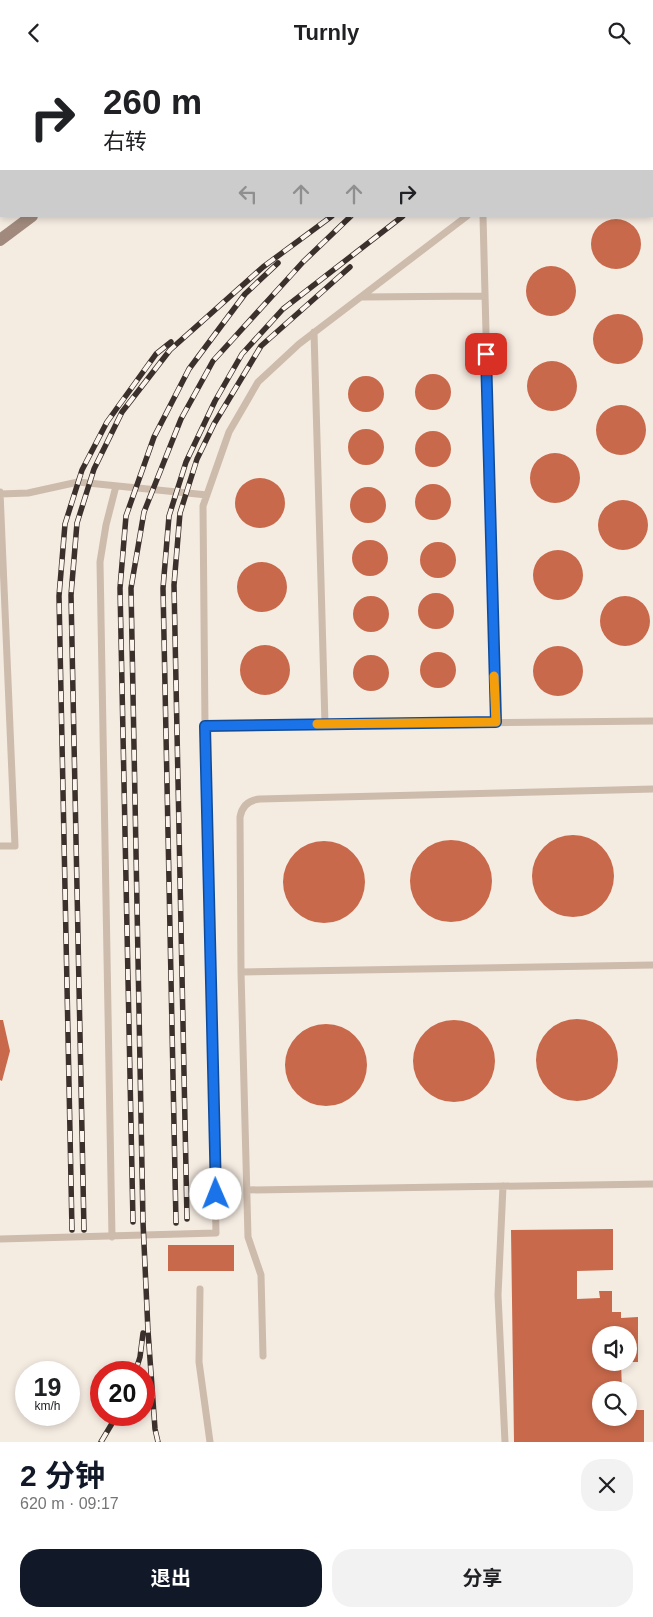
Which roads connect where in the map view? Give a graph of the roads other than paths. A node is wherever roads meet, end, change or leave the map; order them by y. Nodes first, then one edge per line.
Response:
1 (31, 217) edge
2 (466, 217) edge
3 (482, 217) edge
4 (0, 240) edge
5 (485, 296) junction
6 (361, 297) junction
7 (314, 332) junction
8 (116, 486) junction
9 (0, 493) edge
10 (207, 495) junction
11 (2, 625) edge
12 (653, 721) edge
13 (496, 722) junction
14 (325, 724) junction
15 (205, 726) junction
16 (653, 789) edge
17 (0, 846) edge
18 (653, 965) edge
19 (241, 972) junction
20 (653, 1184) edge
21 (503, 1186) junction
22 (246, 1190) junction
23 (112, 1237) junction
24 (0, 1239) edge
25 (200, 1289) dead end
26 (263, 1357) dead end
27 (210, 1442) edge
28 (505, 1442) edge

1 - 4 street
2 - 6 lane
3 - 5 lane
5 - 6 lane
5 - 13 lane
6 - 7 lane
7 - 10 lane
7 - 14 lane
8 - 9 lane
8 - 10 lane
8 - 23 lane
9 - 11 lane
10 - 15 lane
11 - 17 lane
12 - 13 lane
13 - 14 lane
14 - 15 lane
15 - 23 lane
16 - 19 lane
18 - 19 lane
19 - 22 lane
20 - 21 lane
21 - 22 lane
21 - 28 lane
22 - 26 lane
23 - 24 lane
25 - 27 lane

